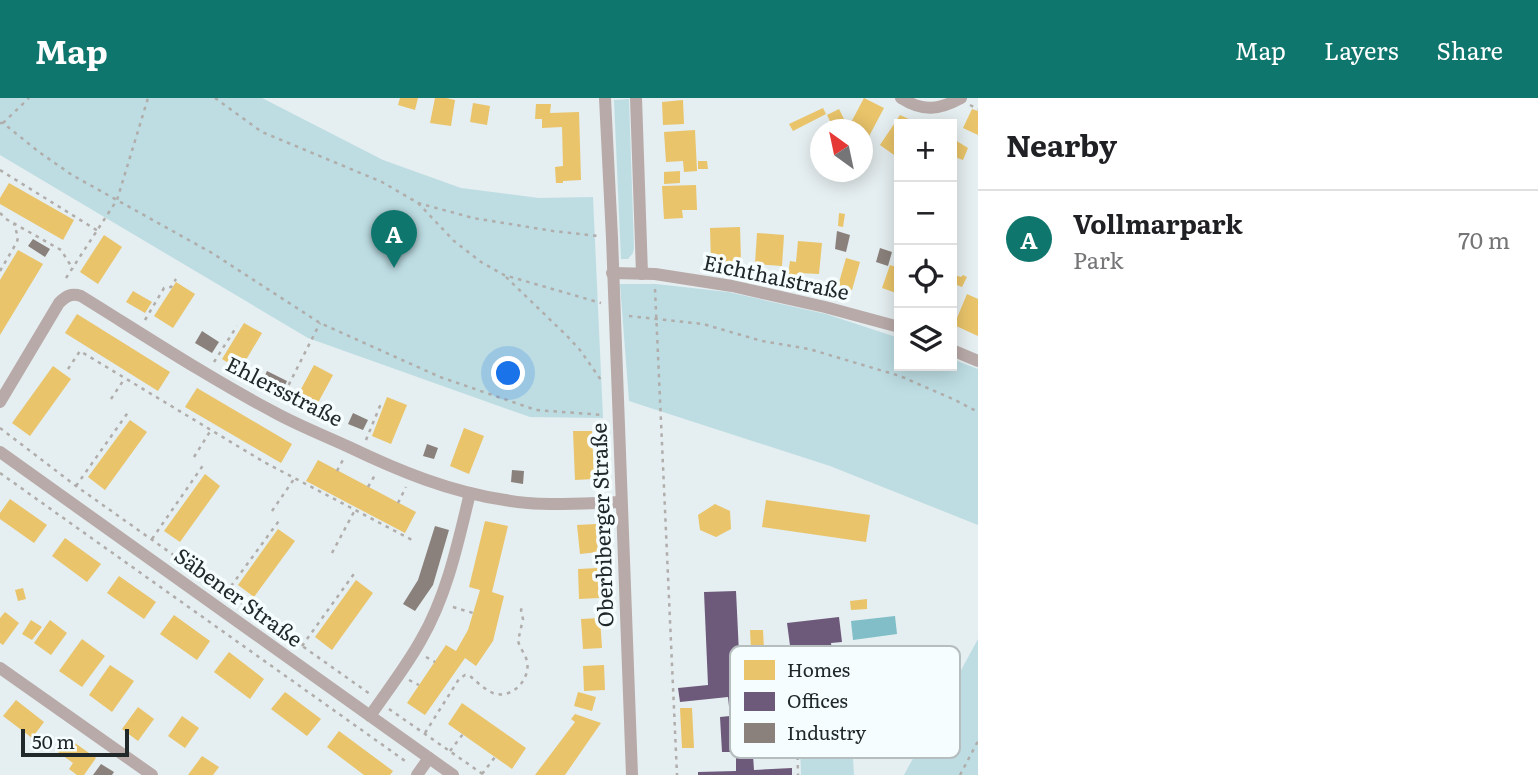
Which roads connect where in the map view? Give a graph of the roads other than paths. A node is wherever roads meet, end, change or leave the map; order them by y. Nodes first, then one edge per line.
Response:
1 (604, 98) edge
2 (636, 98) edge
3 (901, 98) edge
4 (961, 98) edge
5 (612, 273) junction
6 (648, 274) junction
7 (894, 326) edge
8 (957, 352) edge
9 (978, 361) edge
10 (0, 402) edge
11 (0, 452) edge
12 (470, 493) junction
13 (621, 502) junction
14 (0, 667) edge
15 (370, 716) junction
16 (429, 758) junction
17 (418, 773) edge
18 (152, 775) edge
19 (453, 775) edge
20 (632, 775) edge

1 - 5 street, Oberbiberger Straße
2 - 6 street
3 - 4 street
5 - 6 street
5 - 13 street, Oberbiberger Straße
6 - 7 street, Eichthalstraße
8 - 9 street
10 - 12 street, Ehlersstraße
11 - 15 street, Säbener Straße
12 - 13 street, Ehlersstraße
12 - 15 street
13 - 20 street, Oberbiberger Straße
14 - 18 street
15 - 16 street, Säbener Straße
16 - 17 street
16 - 19 street, Säbener Straße

